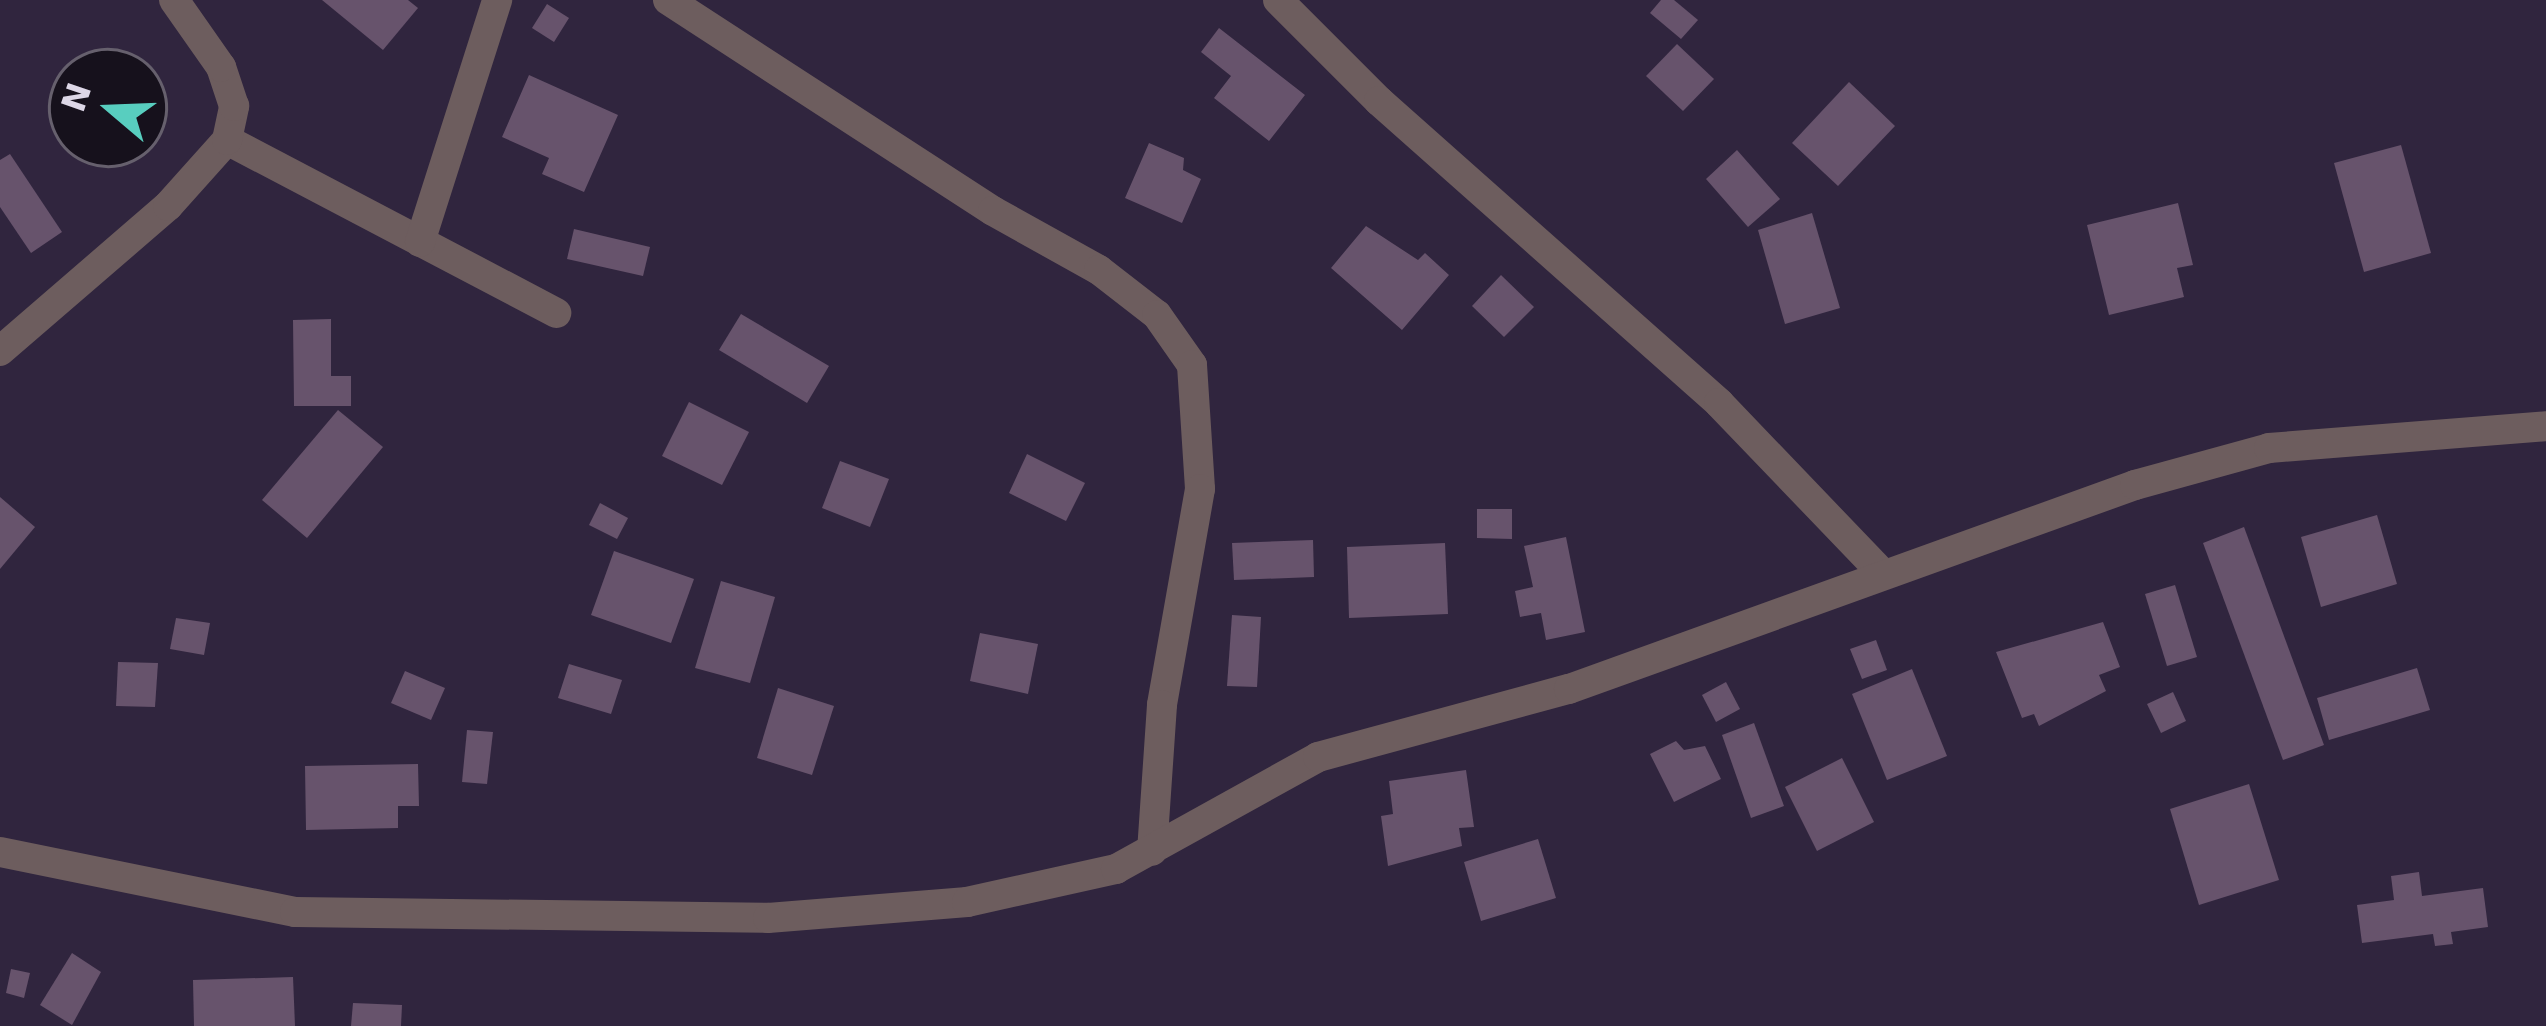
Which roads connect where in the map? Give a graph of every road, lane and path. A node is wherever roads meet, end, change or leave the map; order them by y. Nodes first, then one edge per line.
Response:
1 (173, 0) edge
2 (497, 0) edge
3 (668, 0) edge
4 (1278, 0) edge
5 (227, 140) junction
6 (420, 242) junction
7 (556, 313) dead end
8 (0, 351) edge
9 (2546, 426) edge
10 (1880, 571) junction
11 (1152, 851) junction
12 (0, 852) edge

1 - 5 street
2 - 6 street
3 - 11 street
4 - 10 street
5 - 6 street
5 - 8 street
6 - 7 street
9 - 10 street
10 - 11 street
11 - 12 street

